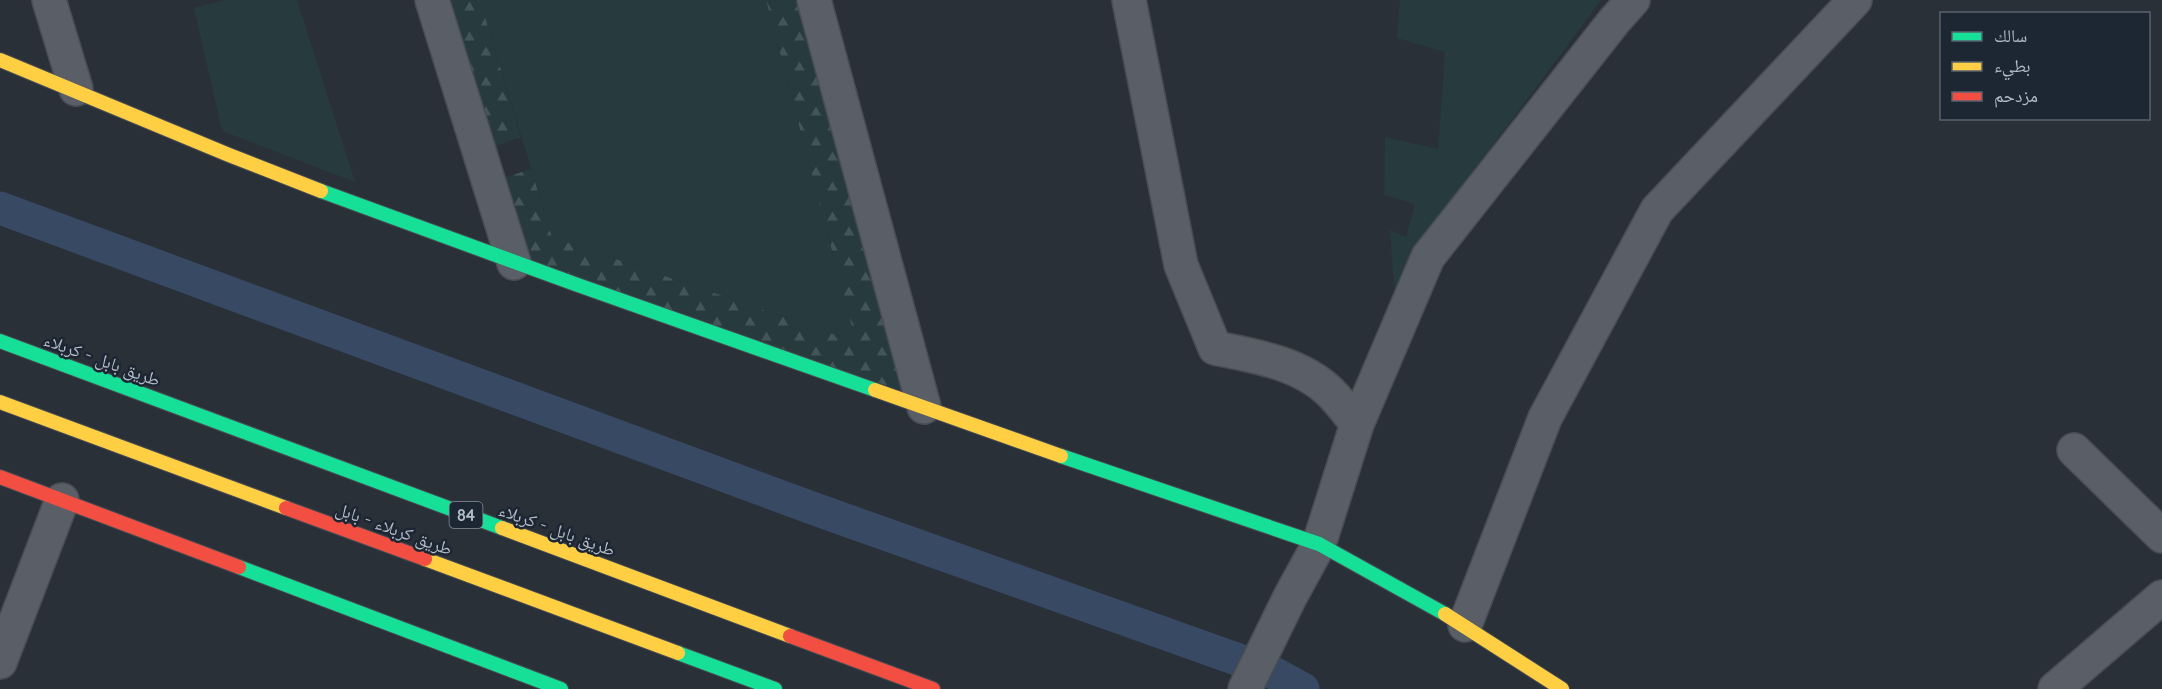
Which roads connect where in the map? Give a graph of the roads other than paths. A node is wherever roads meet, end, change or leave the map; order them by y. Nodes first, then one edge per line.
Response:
1 (49, 0) edge
2 (432, 0) edge
3 (814, 0) edge
4 (1129, 0) edge
5 (1633, 0) edge
6 (1855, 0) edge
7 (0, 60) edge
8 (76, 89) junction
9 (514, 263) junction
10 (0, 341) edge
11 (0, 402) edge
12 (924, 407) junction
13 (1358, 424) junction
14 (2074, 450) dead end
15 (0, 477) edge
16 (62, 500) junction
17 (2162, 536) edge
18 (1319, 544) junction
19 (2162, 597) edge
20 (1465, 625) junction
21 (0, 662) edge
22 (561, 689) edge
23 (775, 689) edge
24 (933, 689) edge
25 (1245, 689) edge
26 (1562, 689) edge
27 (2055, 689) edge

1 - 8 street
2 - 9 street
3 - 12 street
4 - 13 street
5 - 13 street
6 - 20 street
7 - 8 main road
8 - 9 main road
9 - 12 main road
10 - 24 main road, طريق بابل - كربلاء / 84
11 - 23 main road, طريق كربلاء - بابل
12 - 18 main road
13 - 18 street
14 - 17 street
15 - 16 main road
16 - 21 street
16 - 22 main road
18 - 20 main road
18 - 25 street
19 - 27 street
20 - 26 main road

